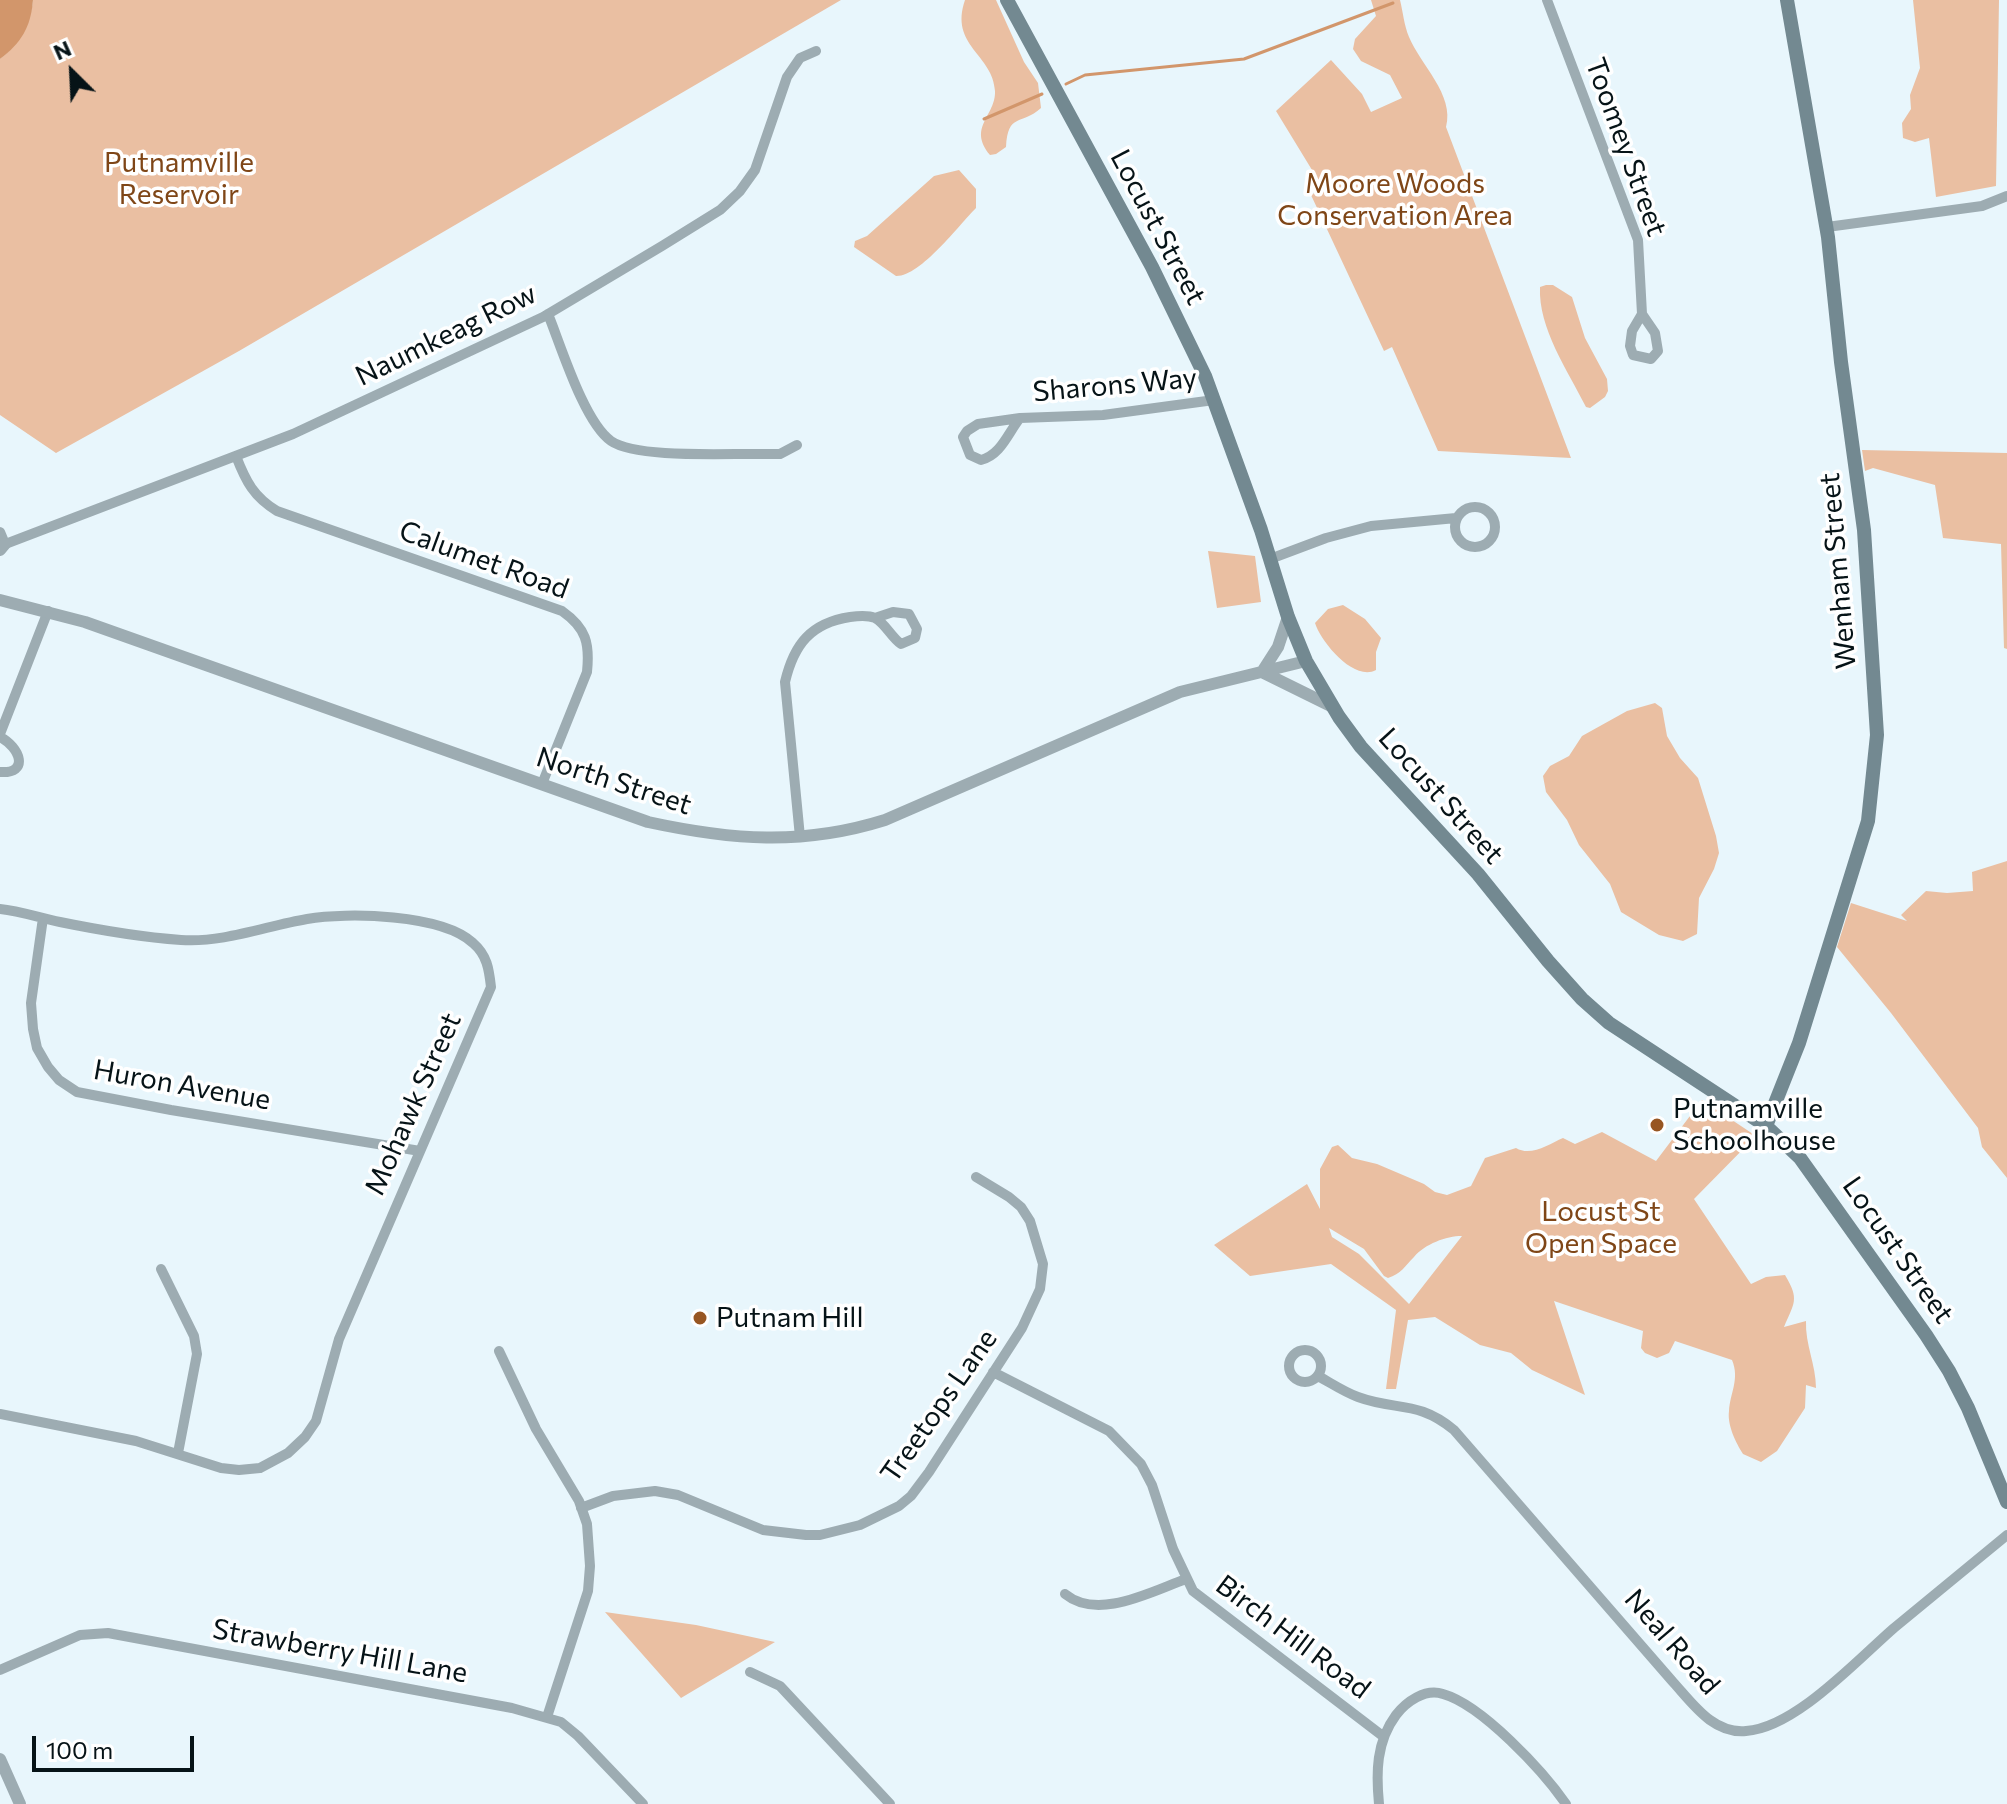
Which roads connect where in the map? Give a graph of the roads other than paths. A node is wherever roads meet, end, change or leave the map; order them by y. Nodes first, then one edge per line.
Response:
1 (1007, 0) edge
2 (1547, 0) edge
3 (1787, 0) edge
4 (816, 51) dead end
5 (2007, 196) edge
6 (1827, 227) junction
7 (548, 314) junction
8 (1642, 314) dead end
9 (1214, 400) junction
10 (1020, 418) junction
11 (797, 445) dead end
12 (236, 456) junction
13 (1456, 518) dead end
14 (1, 543) edge
15 (1270, 559) junction
16 (0, 600) edge
17 (48, 611) junction
18 (1288, 617) junction
19 (875, 618) dead end
20 (1306, 661) junction
21 (1262, 672) junction
22 (1333, 707) junction
23 (0, 736) edge
24 (0, 772) edge
25 (542, 784) junction
26 (800, 837) junction
27 (0, 909) edge
28 (43, 918) junction
29 (1766, 1126) junction
30 (420, 1151) junction
31 (976, 1177) dead end
32 (161, 1269) dead end
33 (499, 1351) dead end
34 (993, 1372) junction
35 (1318, 1376) dead end
36 (0, 1414) edge
37 (178, 1453) junction
38 (2007, 1502) edge
39 (581, 1508) junction
40 (2007, 1535) edge
41 (1186, 1579) junction
42 (1065, 1594) dead end
43 (0, 1670) edge
44 (750, 1672) dead end
45 (547, 1717) junction
46 (1384, 1737) junction
47 (0, 1759) edge
48 (20, 1804) edge
49 (643, 1804) edge
50 (890, 1804) edge
51 (1379, 1804) edge
52 (1566, 1804) edge

1 - 9 main road, Locust Street
2 - 8 street, Toomey Street
3 - 6 main road, Wenham Street
4 - 7 street, Naumkeag Row
5 - 6 street
6 - 29 main road, Wenham Street
7 - 11 street
7 - 12 street, Naumkeag Row
9 - 10 street, Sharons Way
9 - 15 main road, Locust Street
10 - 10 street, Sharons Way
12 - 14 street, Naumkeag Row
12 - 25 street, Calumet Road
13 - 15 street
15 - 18 main road, Locust Street
16 - 17 street, North Street
17 - 23 street
17 - 25 street, North Street
18 - 20 main road, Locust Street
18 - 21 street
19 - 26 street
20 - 21 street, North Street
20 - 22 main road, Locust Street
21 - 22 street
21 - 26 street, North Street
22 - 29 main road, Locust Street
23 - 24 street
25 - 26 street, North Street
27 - 28 street, Mohawk Street
28 - 30 street, Huron Avenue
28 - 30 street, Mohawk Street
29 - 38 main road, Locust Street
30 - 37 street, Mohawk Street
31 - 34 street, Treetops Lane
32 - 37 street
33 - 39 street
34 - 39 street, Treetops Lane
34 - 41 street, Birch Hill Road
35 - 40 street, Neal Road
36 - 37 street, Mohawk Street
39 - 45 street
41 - 42 street
41 - 46 street, Birch Hill Road
43 - 45 street, Strawberry Hill Lane
44 - 50 street
45 - 49 street, Strawberry Hill Lane
46 - 51 street
46 - 52 street
47 - 48 street

